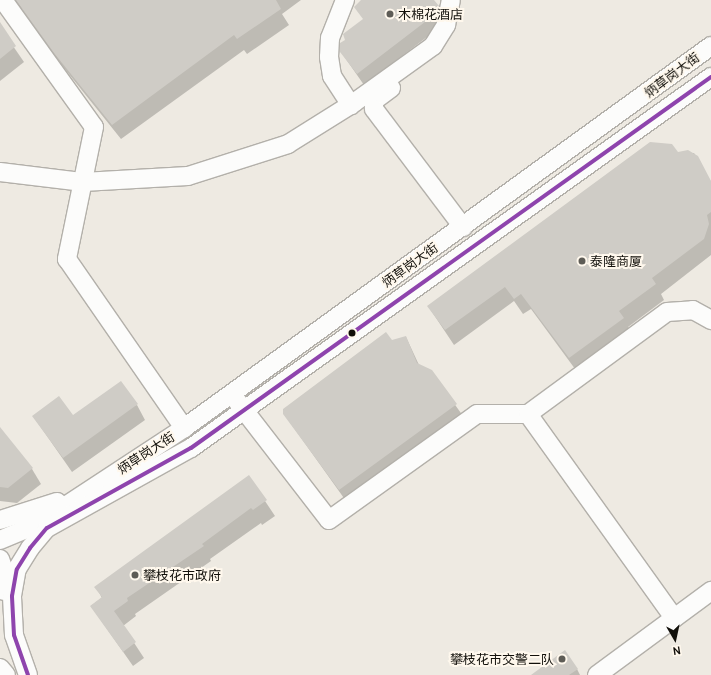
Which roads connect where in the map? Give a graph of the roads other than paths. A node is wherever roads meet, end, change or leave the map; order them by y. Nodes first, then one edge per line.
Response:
1 (3, 0) edge
2 (345, 0) edge
3 (451, 0) edge
4 (433, 46) junction
5 (711, 46) edge
6 (711, 77) edge
7 (350, 105) junction
8 (0, 172) edge
9 (83, 182) junction
10 (463, 227) junction
11 (711, 320) edge
12 (232, 394) junction
13 (244, 411) junction
14 (528, 414) junction
15 (184, 428) junction
16 (106, 487) junction
17 (0, 520) edge
18 (0, 540) edge
19 (0, 559) edge
20 (17, 569) junction
21 (711, 590) edge
22 (2, 594) edge
23 (674, 618) junction
24 (7, 631) edge
25 (0, 669) edge
26 (26, 673) edge
27 (5, 675) edge
28 (597, 675) edge

1 - 9 street
2 - 7 street
3 - 4 street
4 - 7 street
4 - 10 street
5 - 10 street, 炳草岗大街
6 - 13 street, 炳草岗大街
7 - 9 street
8 - 9 street
9 - 15 street
10 - 12 street, 炳草岗大街
11 - 14 street
12 - 13 street
12 - 15 street, 炳草岗大街
13 - 14 street
13 - 16 street, 炳草岗大街
14 - 23 street
15 - 16 street, 炳草岗大街
16 - 17 street
16 - 18 street
16 - 20 street
19 - 22 street
20 - 22 street
20 - 24 street
21 - 23 street
22 - 24 street
23 - 28 street
24 - 26 street
25 - 27 street

